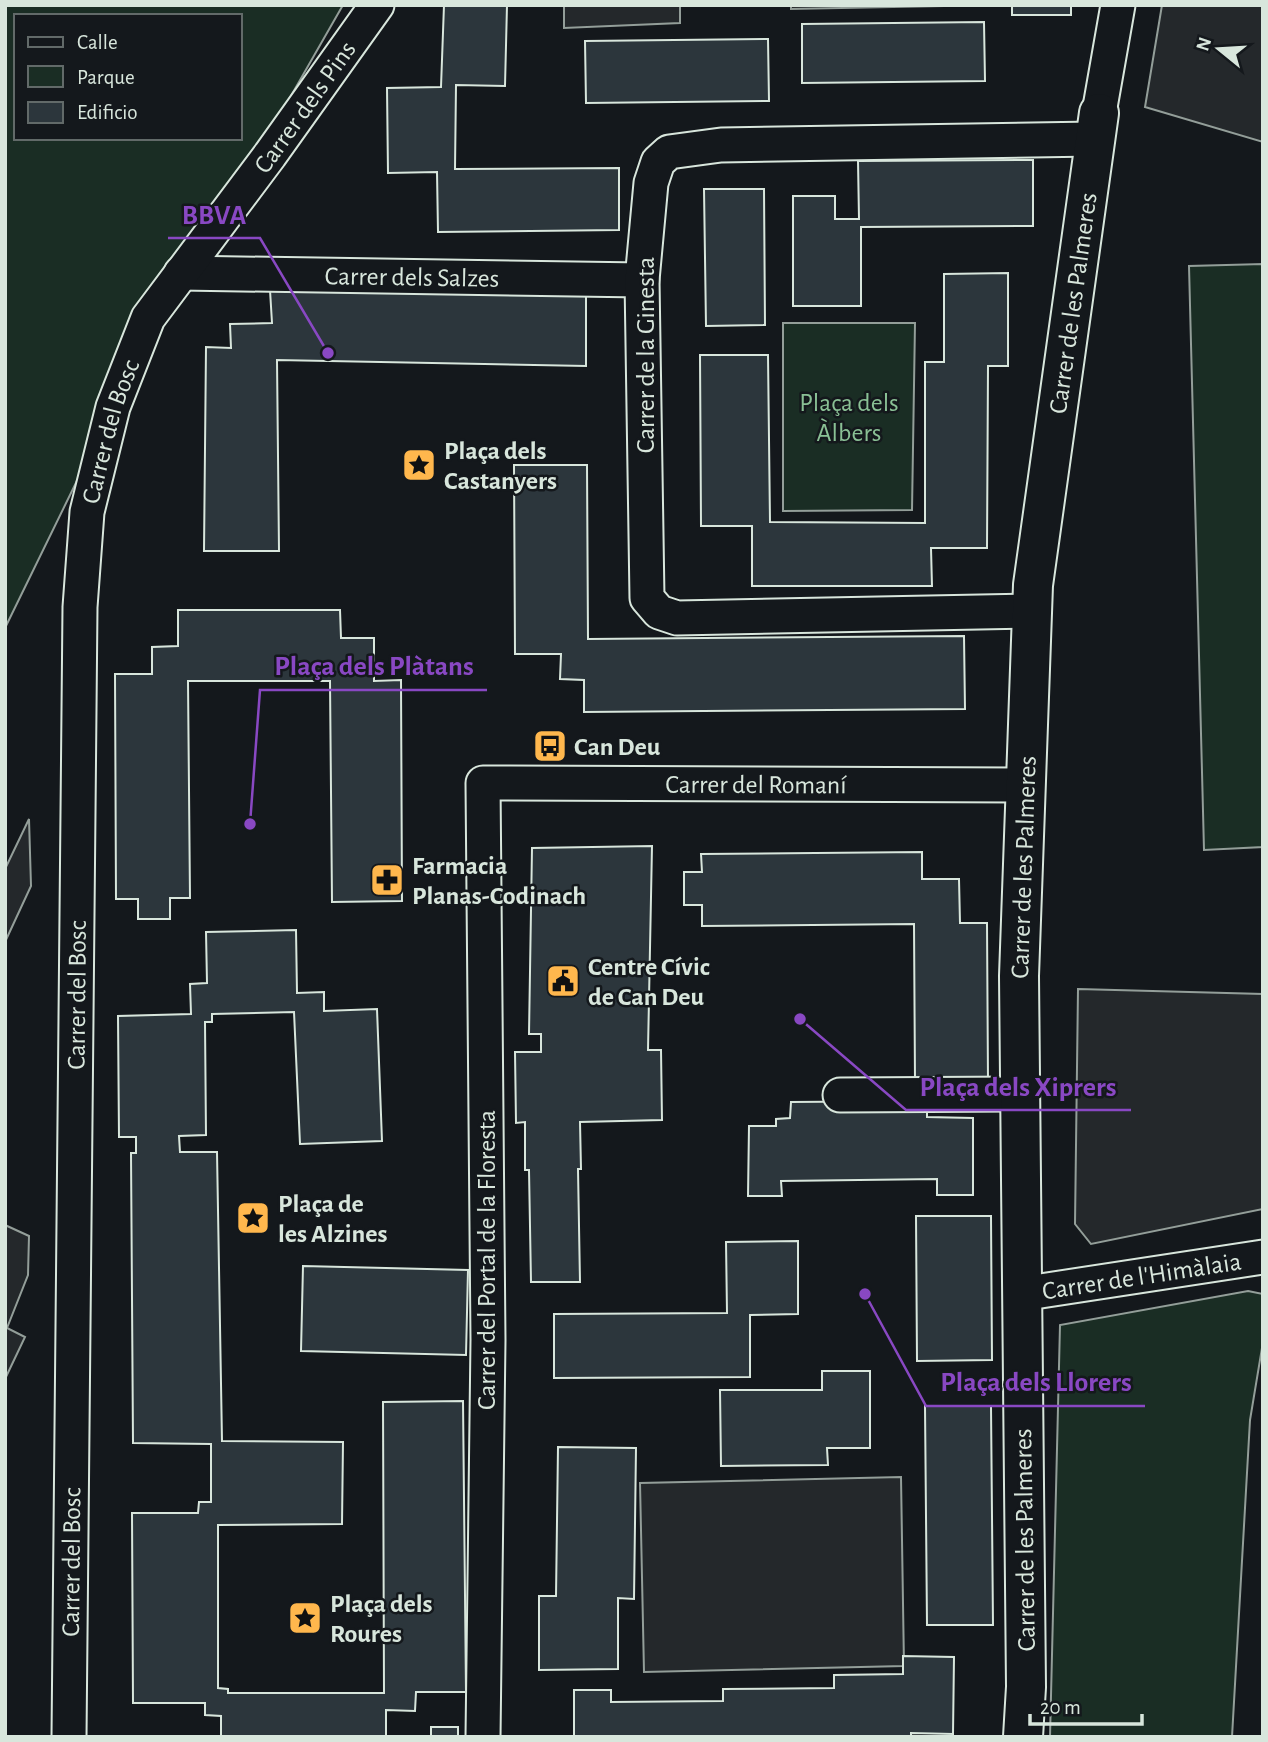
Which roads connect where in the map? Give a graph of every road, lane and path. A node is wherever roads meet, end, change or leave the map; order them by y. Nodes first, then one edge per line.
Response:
1 (377, 5) edge
2 (1118, 5) edge
3 (1096, 126) junction
4 (181, 273) junction
5 (642, 280) junction
6 (1032, 611) junction
7 (483, 783) joint
8 (1027, 788) junction
9 (1020, 1094) junction
10 (840, 1095) dead end
11 (1263, 1257) edge
12 (1021, 1294) junction
13 (69, 1737) edge
14 (483, 1737) edge
15 (1023, 1737) edge

1 - 4 street, Carrer dels Pins
2 - 3 street, Carrer de les Palmeres
3 - 5 street, Carrer de la Ginesta
3 - 6 street, Carrer de les Palmeres
4 - 5 street, Carrer dels Salzes
4 - 13 street, Carrer del Bosc
5 - 6 street, Carrer de la Ginesta
6 - 8 street, Carrer de les Palmeres
7 - 8 street, Carrer del Romaní
7 - 14 street, Carrer del Portal de la Floresta
8 - 9 street, Carrer de les Palmeres
9 - 10 street
9 - 12 street, Carrer de les Palmeres
11 - 12 street, Carrer de l'Himàlaia
12 - 15 street, Carrer de les Palmeres

